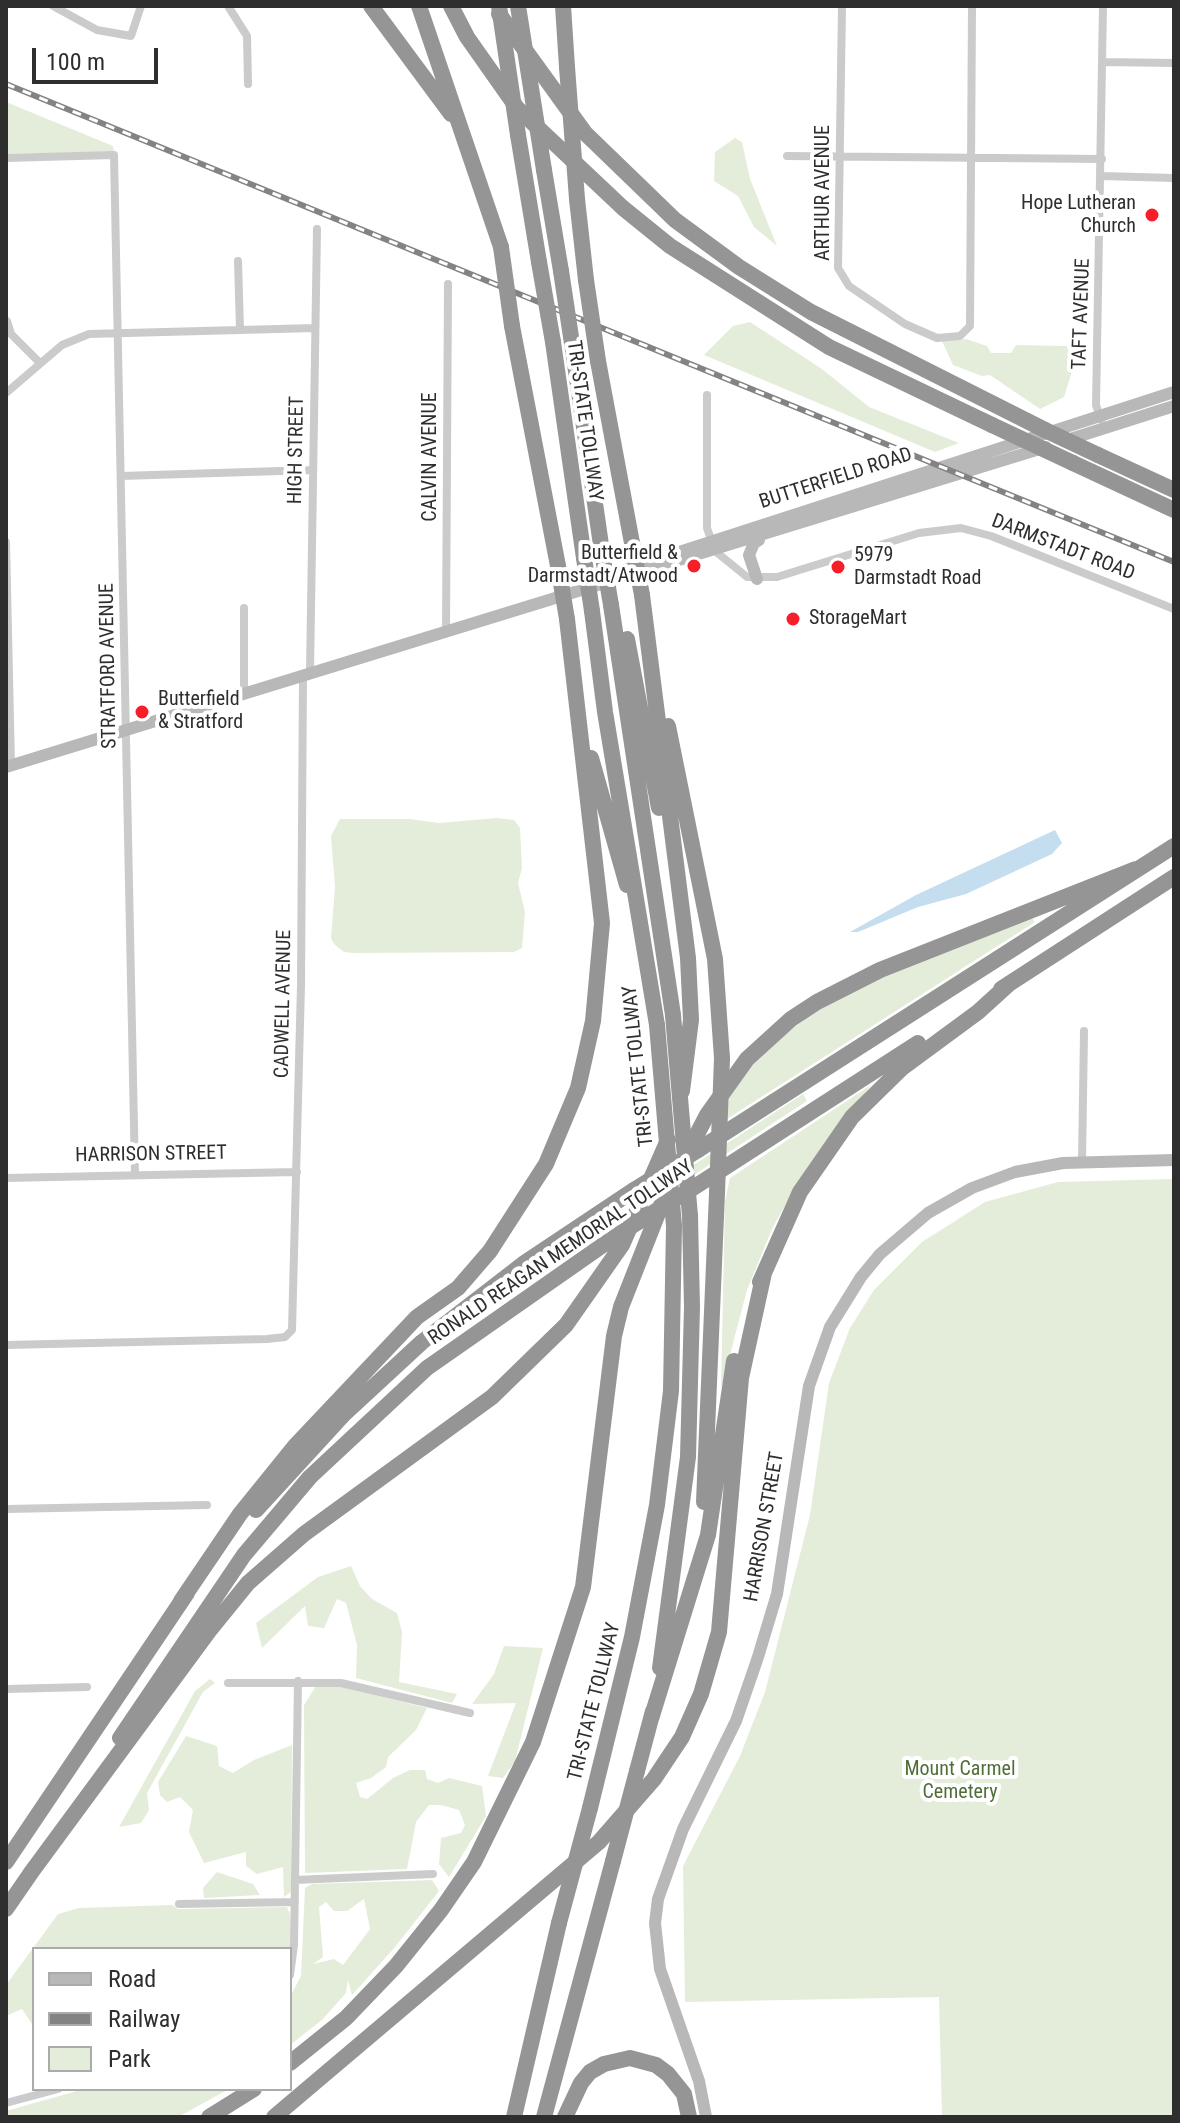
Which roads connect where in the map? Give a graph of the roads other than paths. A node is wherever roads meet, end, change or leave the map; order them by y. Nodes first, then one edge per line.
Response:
1 (53, 6) edge
2 (141, 6) edge
3 (228, 6) edge
4 (371, 6) edge
5 (451, 6) edge
6 (496, 6) edge
7 (518, 6) edge
8 (563, 6) edge
9 (842, 6) edge
10 (972, 6) edge
11 (1103, 6) edge
12 (425, 7) edge
13 (467, 37) junction
14 (1102, 62) junction
15 (1174, 63) edge
16 (248, 84) dead end
17 (459, 126) junction
18 (787, 156) dead end
19 (840, 157) junction
20 (6, 158) edge
21 (970, 159) junction
22 (1102, 159) junction
23 (1102, 176) junction
24 (1174, 178) edge
25 (317, 229) dead end
26 (238, 261) dead end
27 (448, 284) dead end
28 (7, 321) edge
29 (315, 328) junction
30 (240, 329) junction
31 (118, 332) junction
32 (40, 363) junction
33 (1174, 392) edge
34 (6, 393) edge
35 (707, 395) dead end
36 (1174, 406) edge
37 (1099, 415) junction
38 (1103, 429) junction
39 (312, 470) junction
40 (121, 476) junction
41 (1174, 490) edge
42 (1174, 510) edge
43 (765, 536) junction
44 (6, 542) edge
45 (713, 546) junction
46 (757, 579) junction
47 (642, 595) junction
48 (616, 603) junction
49 (244, 608) dead end
50 (1174, 609) edge
51 (446, 629) junction
52 (307, 672) junction
53 (244, 691) junction
54 (578, 710) junction
55 (126, 729) junction
56 (9, 766) edge
57 (1174, 846) edge
58 (1136, 869) junction
59 (1174, 877) edge
60 (683, 927) junction
61 (645, 939) junction
62 (1010, 983) junction
63 (1084, 1031) dead end
64 (1174, 1160) edge
65 (1082, 1162) junction
66 (297, 1172) junction
67 (135, 1175) junction
68 (6, 1178) edge
69 (764, 1273) junction
70 (6, 1345) edge
71 (207, 1505) dead end
72 (6, 1509) edge
73 (181, 1601) junction
74 (689, 1602) junction
75 (298, 1681) junction
76 (228, 1683) dead end
77 (87, 1687) dead end
78 (6, 1689) edge
79 (470, 1713) dead end
80 (651, 1719) junction
81 (6, 1862) edge
82 (30, 1874) junction
83 (433, 1874) dead end
84 (295, 1880) junction
85 (295, 1902) junction
86 (179, 1904) dead end
87 (6, 1909) edge
88 (292, 1947) edge
89 (292, 2061) edge
90 (51, 2091) edge
91 (251, 2091) edge
92 (6, 2103) edge
93 (209, 2117) edge
94 (274, 2117) edge
95 (514, 2117) edge
96 (544, 2117) edge
97 (565, 2117) edge
98 (689, 2117) edge
99 (706, 2117) edge

1 - 2 street
3 - 16 street
4 - 17 highway
5 - 13 highway
6 - 41 highway, bridge
6 - 61 highway, TRI-STATE TOLLWAY, bridge
7 - 48 highway, TRI-STATE TOLLWAY, bridge
8 - 47 highway, bridge
9 - 19 street, ARTHUR AVENUE
10 - 21 street
11 - 14 street, TAFT AVENUE
12 - 13 highway
12 - 17 highway
13 - 42 highway, bridge
14 - 15 street
14 - 22 street, TAFT AVENUE
17 - 54 highway, bridge
18 - 19 street
19 - 21 street
19 - 21 street, ARTHUR AVENUE
20 - 31 street, STRATFORD AVENUE
21 - 22 street
22 - 23 street, TAFT AVENUE
23 - 24 street
23 - 37 street, TAFT AVENUE
25 - 29 street, HIGH STREET
26 - 30 street
27 - 51 street, CALVIN AVENUE
28 - 32 street
29 - 30 street
29 - 39 street, HIGH STREET
30 - 31 street
31 - 32 street
31 - 40 street, STRATFORD AVENUE
32 - 34 street
33 - 37 main road, BUTTERFIELD ROAD
35 - 45 street
36 - 38 main road, BUTTERFIELD ROAD
37 - 38 street, TAFT AVENUE
37 - 45 main road, BUTTERFIELD ROAD
38 - 43 main road, BUTTERFIELD ROAD
39 - 40 street
39 - 52 street, HIGH STREET
40 - 55 street, STRATFORD AVENUE
43 - 45 main road, BUTTERFIELD ROAD
43 - 46 main road
44 - 56 street
45 - 46 street
45 - 51 main road, BUTTERFIELD ROAD
46 - 50 street, DARMSTADT ROAD
47 - 60 highway
47 - 74 highway, bridge
48 - 60 highway
48 - 80 highway, TRI-STATE TOLLWAY, bridge
49 - 53 street
51 - 52 main road, BUTTERFIELD ROAD
52 - 53 main road, BUTTERFIELD ROAD
52 - 66 street, CADWELL AVENUE
53 - 55 main road, BUTTERFIELD ROAD
54 - 61 highway
54 - 73 highway
55 - 56 main road, BUTTERFIELD ROAD
55 - 67 street, STRATFORD AVENUE
57 - 58 highway, RONALD REAGAN MEMORIAL TOLLWAY
58 - 73 highway, RONALD REAGAN MEMORIAL TOLLWAY, bridge
58 - 89 highway
59 - 62 highway, RONALD REAGAN MEMORIAL TOLLWAY
60 - 82 highway
61 - 95 highway, TRI-STATE TOLLWAY, bridge
62 - 69 highway
62 - 82 highway, RONALD REAGAN MEMORIAL TOLLWAY, bridge
63 - 65 street
64 - 65 main road, HARRISON STREET
65 - 99 main road, HARRISON STREET
66 - 67 street, HARRISON STREET
66 - 70 street, CADWELL AVENUE
67 - 68 street, HARRISON STREET
69 - 74 highway
69 - 94 highway
71 - 72 street
73 - 81 highway, RONALD REAGAN MEMORIAL TOLLWAY
74 - 80 highway
75 - 76 street
75 - 79 street
75 - 84 street
77 - 78 street
80 - 96 highway, TRI-STATE TOLLWAY, bridge
82 - 87 highway, RONALD REAGAN MEMORIAL TOLLWAY
83 - 84 street
84 - 85 street
85 - 86 street
85 - 88 street
90 - 92 street
91 - 93 highway
97 - 98 highway

